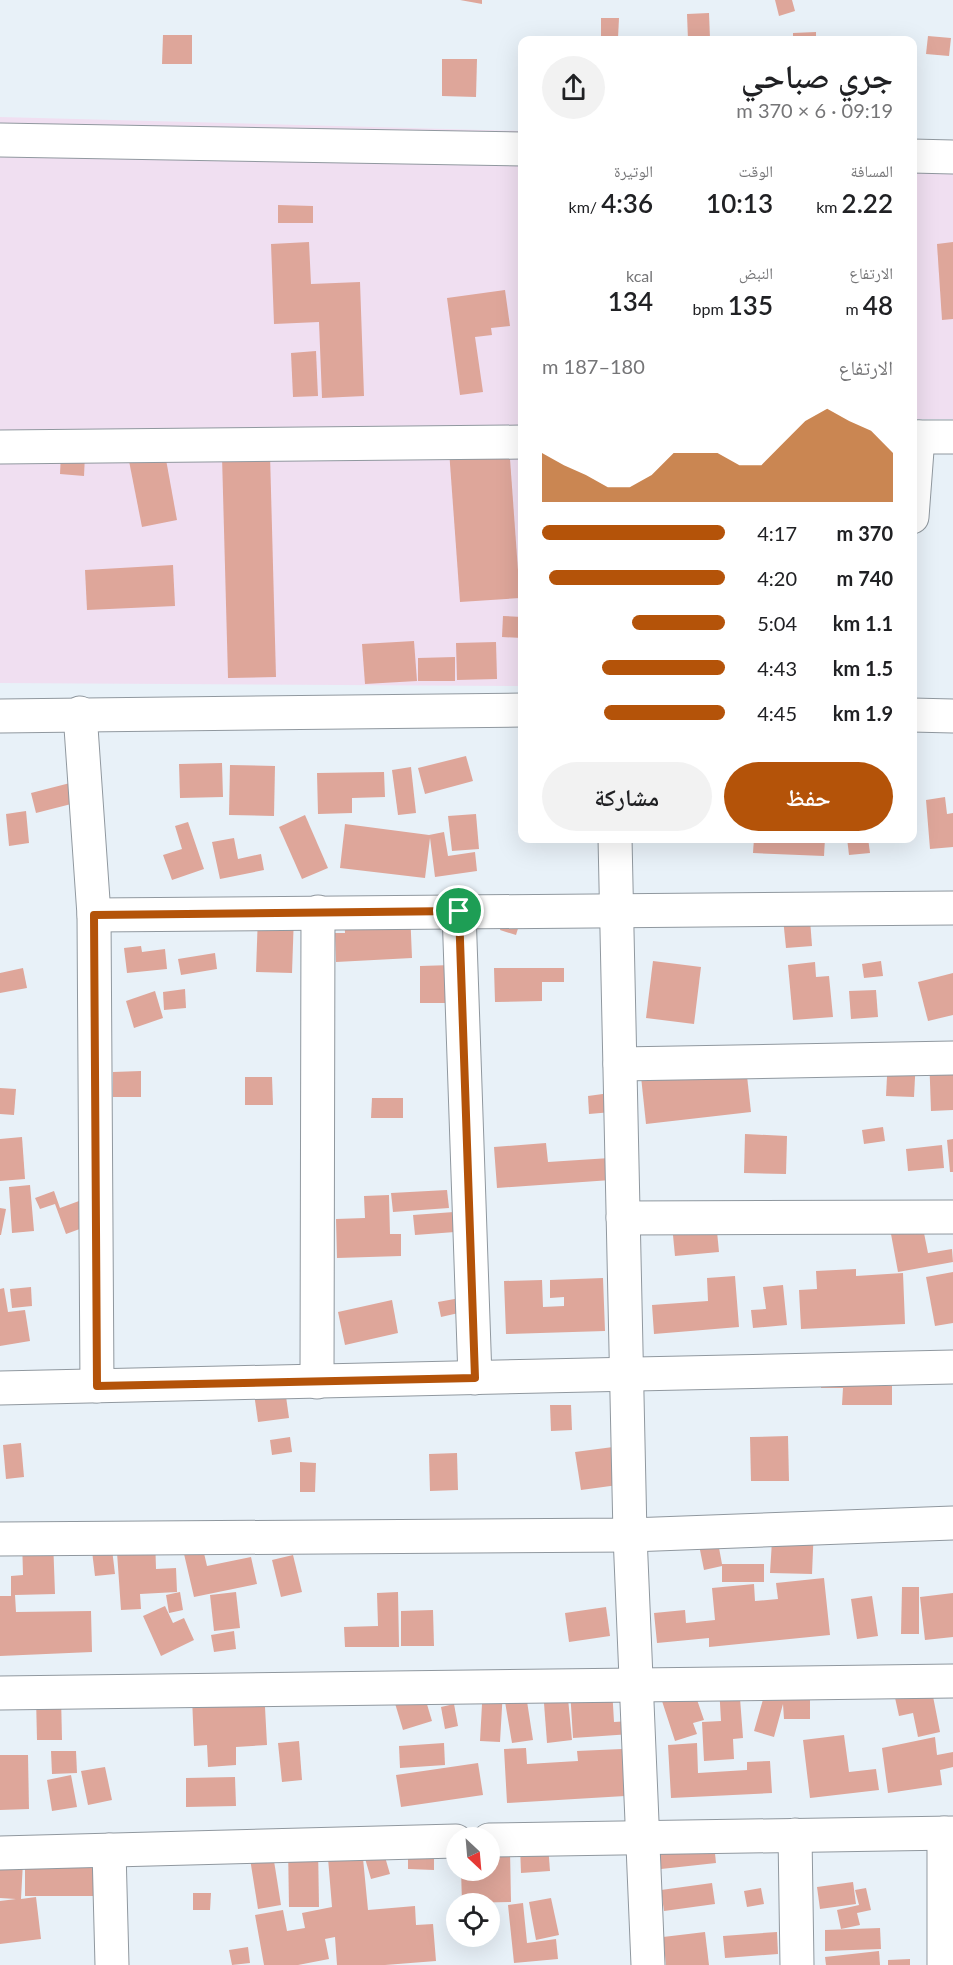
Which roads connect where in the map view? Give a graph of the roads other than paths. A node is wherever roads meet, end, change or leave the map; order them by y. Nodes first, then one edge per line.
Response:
1 (0, 140) edge
2 (518, 149) edge
3 (917, 156) edge
4 (953, 157) edge
5 (917, 437) edge
6 (953, 437) edge
7 (518, 442) edge
8 (0, 447) edge
9 (518, 710) edge
10 (80, 713) junction
11 (917, 715) edge
12 (0, 716) edge
13 (953, 716) edge
14 (615, 843) edge
15 (953, 908) edge
16 (617, 909) junction
17 (459, 911) junction
18 (318, 912) junction
19 (94, 915) junction
20 (953, 1058) edge
21 (620, 1064) junction
22 (953, 1216) edge
23 (623, 1218) junction
24 (953, 1367) edge
25 (626, 1376) junction
26 (475, 1378) junction
27 (317, 1382) junction
28 (97, 1386) junction
29 (0, 1388) edge
30 (953, 1523) edge
31 (630, 1535) junction
32 (0, 1539) edge
33 (953, 1682) edge
34 (637, 1687) junction
35 (0, 1693) edge
36 (949, 1833) edge
37 (795, 1835) junction
38 (645, 1837) junction
39 (500, 1840) edge
40 (446, 1841) edge
41 (109, 1850) junction
42 (0, 1852) edge
43 (112, 1965) edge
44 (648, 1965) edge
45 (797, 1965) edge
46 (944, 1965) edge

1 - 2 street
3 - 4 street
5 - 6 street
7 - 8 street
9 - 10 street
10 - 12 street
10 - 19 street
11 - 13 street
14 - 16 street
15 - 16 street
16 - 17 street
16 - 21 street
17 - 18 street
17 - 26 street
18 - 19 street
18 - 27 street
19 - 28 street
20 - 21 street
21 - 23 street
22 - 23 street
23 - 25 street
24 - 25 street
25 - 26 street
25 - 31 street
26 - 27 street
27 - 28 street
28 - 29 street
30 - 31 street
31 - 32 street
31 - 34 street
33 - 34 street
34 - 35 street
34 - 38 street
36 - 37 street
36 - 46 street
37 - 38 street
37 - 45 street
38 - 39 street
38 - 44 street
40 - 41 street
41 - 42 street
41 - 43 street

